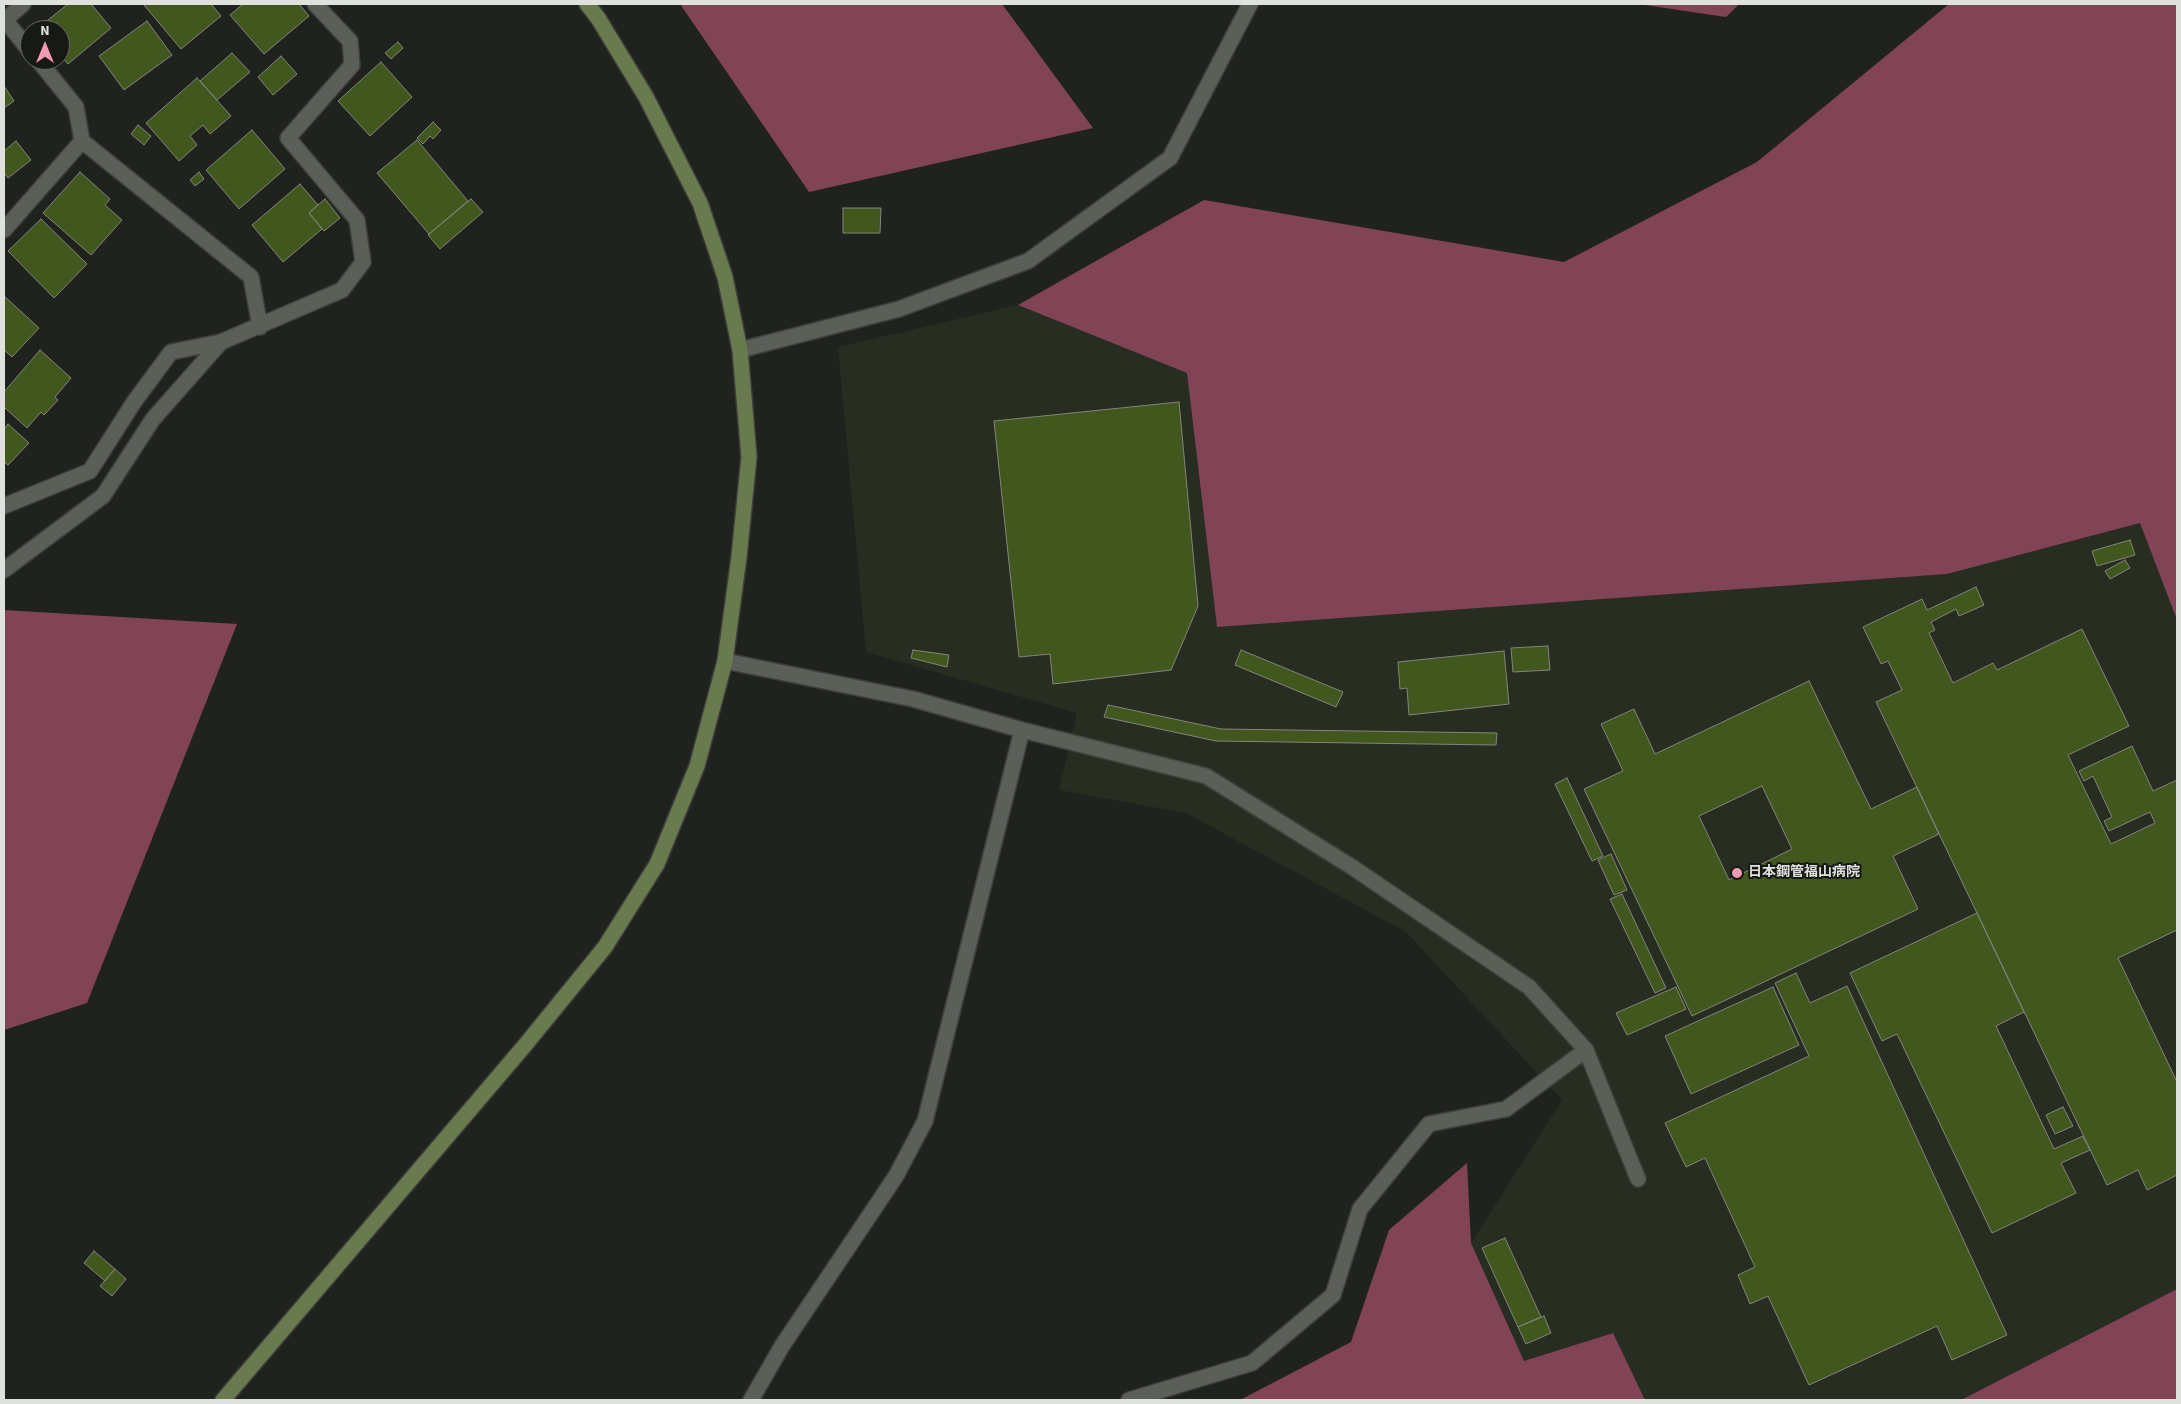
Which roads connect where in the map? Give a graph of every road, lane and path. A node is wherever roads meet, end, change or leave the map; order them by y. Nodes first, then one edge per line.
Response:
1 (23, 4) edge
2 (315, 4) edge
3 (586, 4) edge
4 (1250, 4) edge
5 (4, 21) edge
6 (20, 39) edge
7 (46, 70) edge
8 (82, 141) junction
9 (4, 230) edge
10 (260, 327) junction
11 (221, 342) junction
12 (740, 350) junction
13 (4, 506) edge
14 (4, 570) edge
15 (725, 661) junction
16 (1022, 730) junction
17 (1586, 1050) junction
18 (1638, 1179) dead end
19 (223, 1400) edge
20 (751, 1400) edge
21 (1129, 1400) edge

1 - 5 street
2 - 10 street
3 - 12 street
4 - 12 street
5 - 6 street
7 - 8 street
8 - 9 street
8 - 10 street
10 - 11 street
11 - 13 street
11 - 14 street
12 - 15 street
15 - 16 street
15 - 19 street
16 - 17 street
16 - 20 street
17 - 18 street
17 - 21 street

